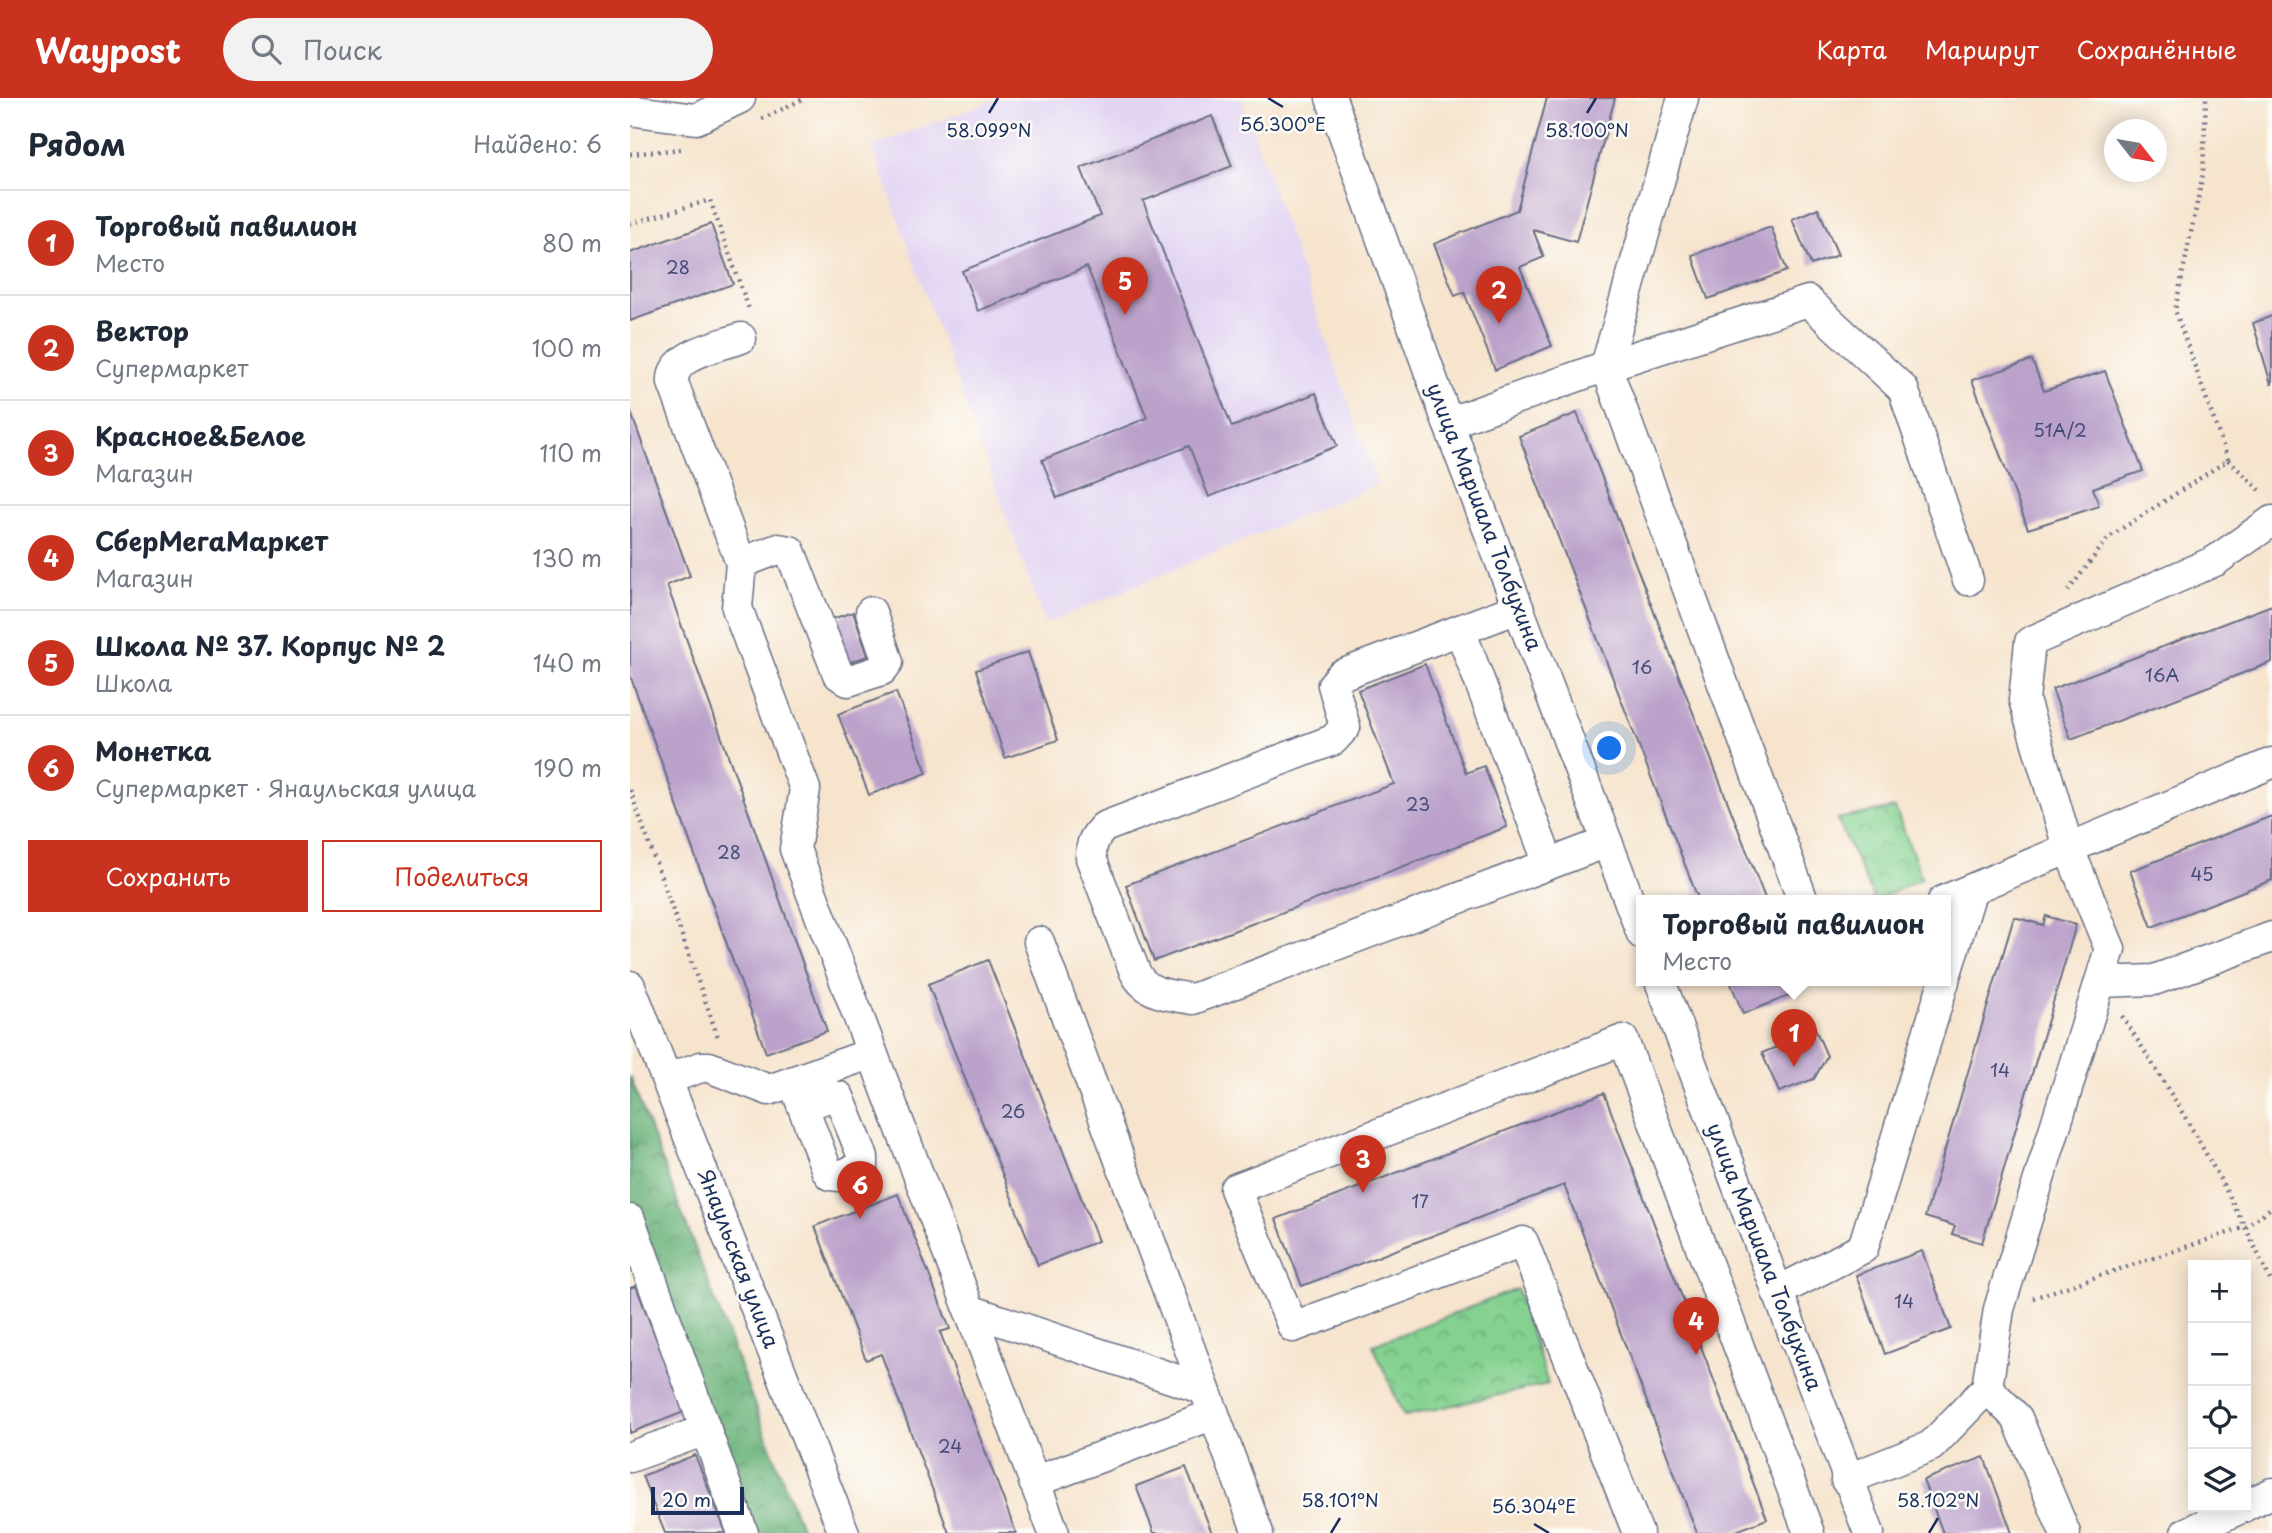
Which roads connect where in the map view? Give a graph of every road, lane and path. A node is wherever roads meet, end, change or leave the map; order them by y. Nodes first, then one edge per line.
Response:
1 (740, 98) edge
2 (1331, 98) edge
3 (1683, 98) edge
4 (2206, 98) edge
5 (635, 111) dead end
6 (630, 224) edge
7 (741, 338) joint
8 (1606, 366) junction
9 (1447, 423) junction
10 (2228, 460) junction
11 (2272, 501) edge
12 (2272, 521) edge
13 (741, 563) junction
14 (1968, 580) dead end
15 (2061, 600) dead end
16 (1518, 608) junction
17 (870, 612) dead end
18 (1460, 630) junction
19 (2272, 763) edge
20 (630, 790) edge
21 (1607, 842) junction
22 (2068, 847) junction
23 (1549, 864) junction
24 (1972, 889) junction
25 (1801, 895) edge
26 (1951, 898) edge
27 (1636, 918) edge
28 (2272, 937) edge
29 (1039, 942) dead end
30 (1951, 957) edge
31 (2100, 982) junction
32 (630, 986) edge
33 (1662, 986) edge
34 (1942, 986) edge
35 (872, 1053) junction
36 (716, 1070) junction
37 (667, 1079) junction
38 (2272, 1207) edge
39 (630, 1220) edge
40 (2246, 1227) junction
41 (637, 1259) edge
42 (2272, 1284) edge
43 (1777, 1292) junction
44 (1999, 1309) junction
45 (969, 1310) junction
46 (1987, 1388) junction
47 (1209, 1401) junction
48 (706, 1430) junction
49 (630, 1457) edge
50 (1846, 1479) junction
51 (1034, 1482) junction
52 (2272, 1493) edge
53 (2251, 1503) edge
54 (2231, 1512) edge
55 (743, 1533) edge
56 (844, 1533) edge
57 (1054, 1533) edge
58 (1258, 1533) edge
59 (1638, 1533) edge
60 (1809, 1533) edge
61 (1868, 1533) edge
62 (2065, 1533) edge
63 (2186, 1533) edge

1 - 5 street
2 - 9 street, улица Маршала Толбухина
3 - 8 street
4 - 10 path
6 - 7 path
7 - 13 street
8 - 9 street
8 - 14 street
8 - 25 street
9 - 16 street, улица Маршала Толбухина
10 - 11 path
10 - 15 path
12 - 22 street
13 - 17 street
13 - 35 street
16 - 18 street
16 - 21 street, улица Маршала Толбухина
18 - 23 street
18 - 23 street
19 - 22 street
20 - 36 path
21 - 23 street
21 - 27 street, улица Маршала Толбухина
22 - 24 street
22 - 31 street
24 - 26 street
24 - 30 street
28 - 31 street
29 - 47 street
31 - 40 path
31 - 44 street
32 - 37 street, Янаульская улица
33 - 43 street, улица Маршала Толбухина
34 - 43 street
35 - 36 street
35 - 45 street
36 - 37 street
37 - 56 street, Янаульская улица
38 - 40 path
39 - 41 street
40 - 42 path
40 - 44 path
41 - 48 street
43 - 50 street, улица Маршала Толбухина
44 - 46 street
45 - 47 street
45 - 51 street
46 - 50 street
46 - 62 street
47 - 51 street
47 - 58 street
48 - 49 street
48 - 55 street
50 - 61 street, улица Маршала Толбухина
51 - 57 street
52 - 53 street
54 - 63 street
59 - 60 street

